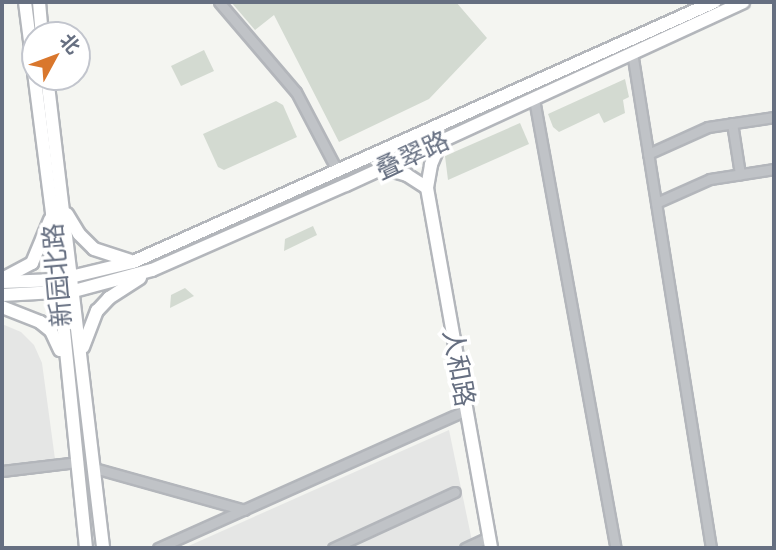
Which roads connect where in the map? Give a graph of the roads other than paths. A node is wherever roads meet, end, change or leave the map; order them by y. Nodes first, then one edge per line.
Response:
1 (25, 2) edge
2 (39, 2) edge
3 (219, 2) edge
4 (714, 2) edge
5 (743, 2) edge
6 (41, 21) edge
7 (632, 52) junction
8 (48, 91) edge
9 (534, 99) junction
10 (774, 117) edge
11 (732, 123) junction
12 (441, 141) junction
13 (648, 154) junction
14 (383, 168) junction
15 (774, 169) edge
16 (338, 172) junction
17 (740, 174) junction
18 (52, 176) junction
19 (427, 188) junction
20 (656, 203) junction
21 (63, 204) junction
22 (52, 213) junction
23 (176, 243) junction
24 (181, 257) junction
25 (133, 262) junction
26 (152, 270) junction
27 (2, 281) edge
28 (73, 284) junction
29 (59, 286) junction
30 (2, 295) edge
31 (2, 307) edge
32 (81, 357) junction
33 (65, 363) junction
34 (85, 390) junction
35 (69, 392) junction
36 (466, 410) junction
37 (78, 462) junction
38 (94, 467) junction
39 (2, 471) edge
40 (454, 492) dead end
41 (244, 510) junction
42 (490, 543) edge
43 (86, 548) edge
44 (103, 548) edge
45 (158, 548) edge
46 (333, 548) edge
47 (465, 548) edge
48 (616, 548) edge
49 (711, 548) edge

1 - 18 main road, 新园北路
2 - 6 main road
3 - 16 street
4 - 16 main road, 叠翠路
5 - 7 main road, 叠翠路
7 - 9 main road, 叠翠路
7 - 13 street
8 - 18 main road, 新园北路
9 - 12 main road, 叠翠路
9 - 48 street
10 - 11 street
11 - 13 street
11 - 17 street
12 - 14 main road, 叠翠路
12 - 19 main road
13 - 20 street
14 - 19 main road
14 - 24 main road, 叠翠路
15 - 17 street
16 - 23 main road, 叠翠路
17 - 20 street
18 - 21 main road, 新园北路
18 - 22 main road, 新园北路
19 - 36 main road, 人和路
20 - 49 street
21 - 25 main road
21 - 28 main road, 新园北路
22 - 27 main road
22 - 29 main road, 新园北路
23 - 24 main road
23 - 25 main road, 叠翠路
24 - 26 main road, 叠翠路
25 - 28 main road, 叠翠路
26 - 28 main road, 叠翠路
26 - 32 main road
27 - 29 main road
28 - 29 main road
28 - 32 main road, 新园北路
29 - 30 main road
29 - 33 main road, 新园北路
31 - 33 main road
32 - 34 main road, 新园北路
33 - 35 main road, 新园北路
34 - 35 main road
34 - 38 main road, 新园北路
35 - 37 main road, 新园北路
36 - 41 street
36 - 42 main road, 人和路
37 - 39 street
37 - 43 main road, 新园北路
38 - 41 street
38 - 44 main road, 新园北路
40 - 46 street
41 - 45 street
42 - 47 street

